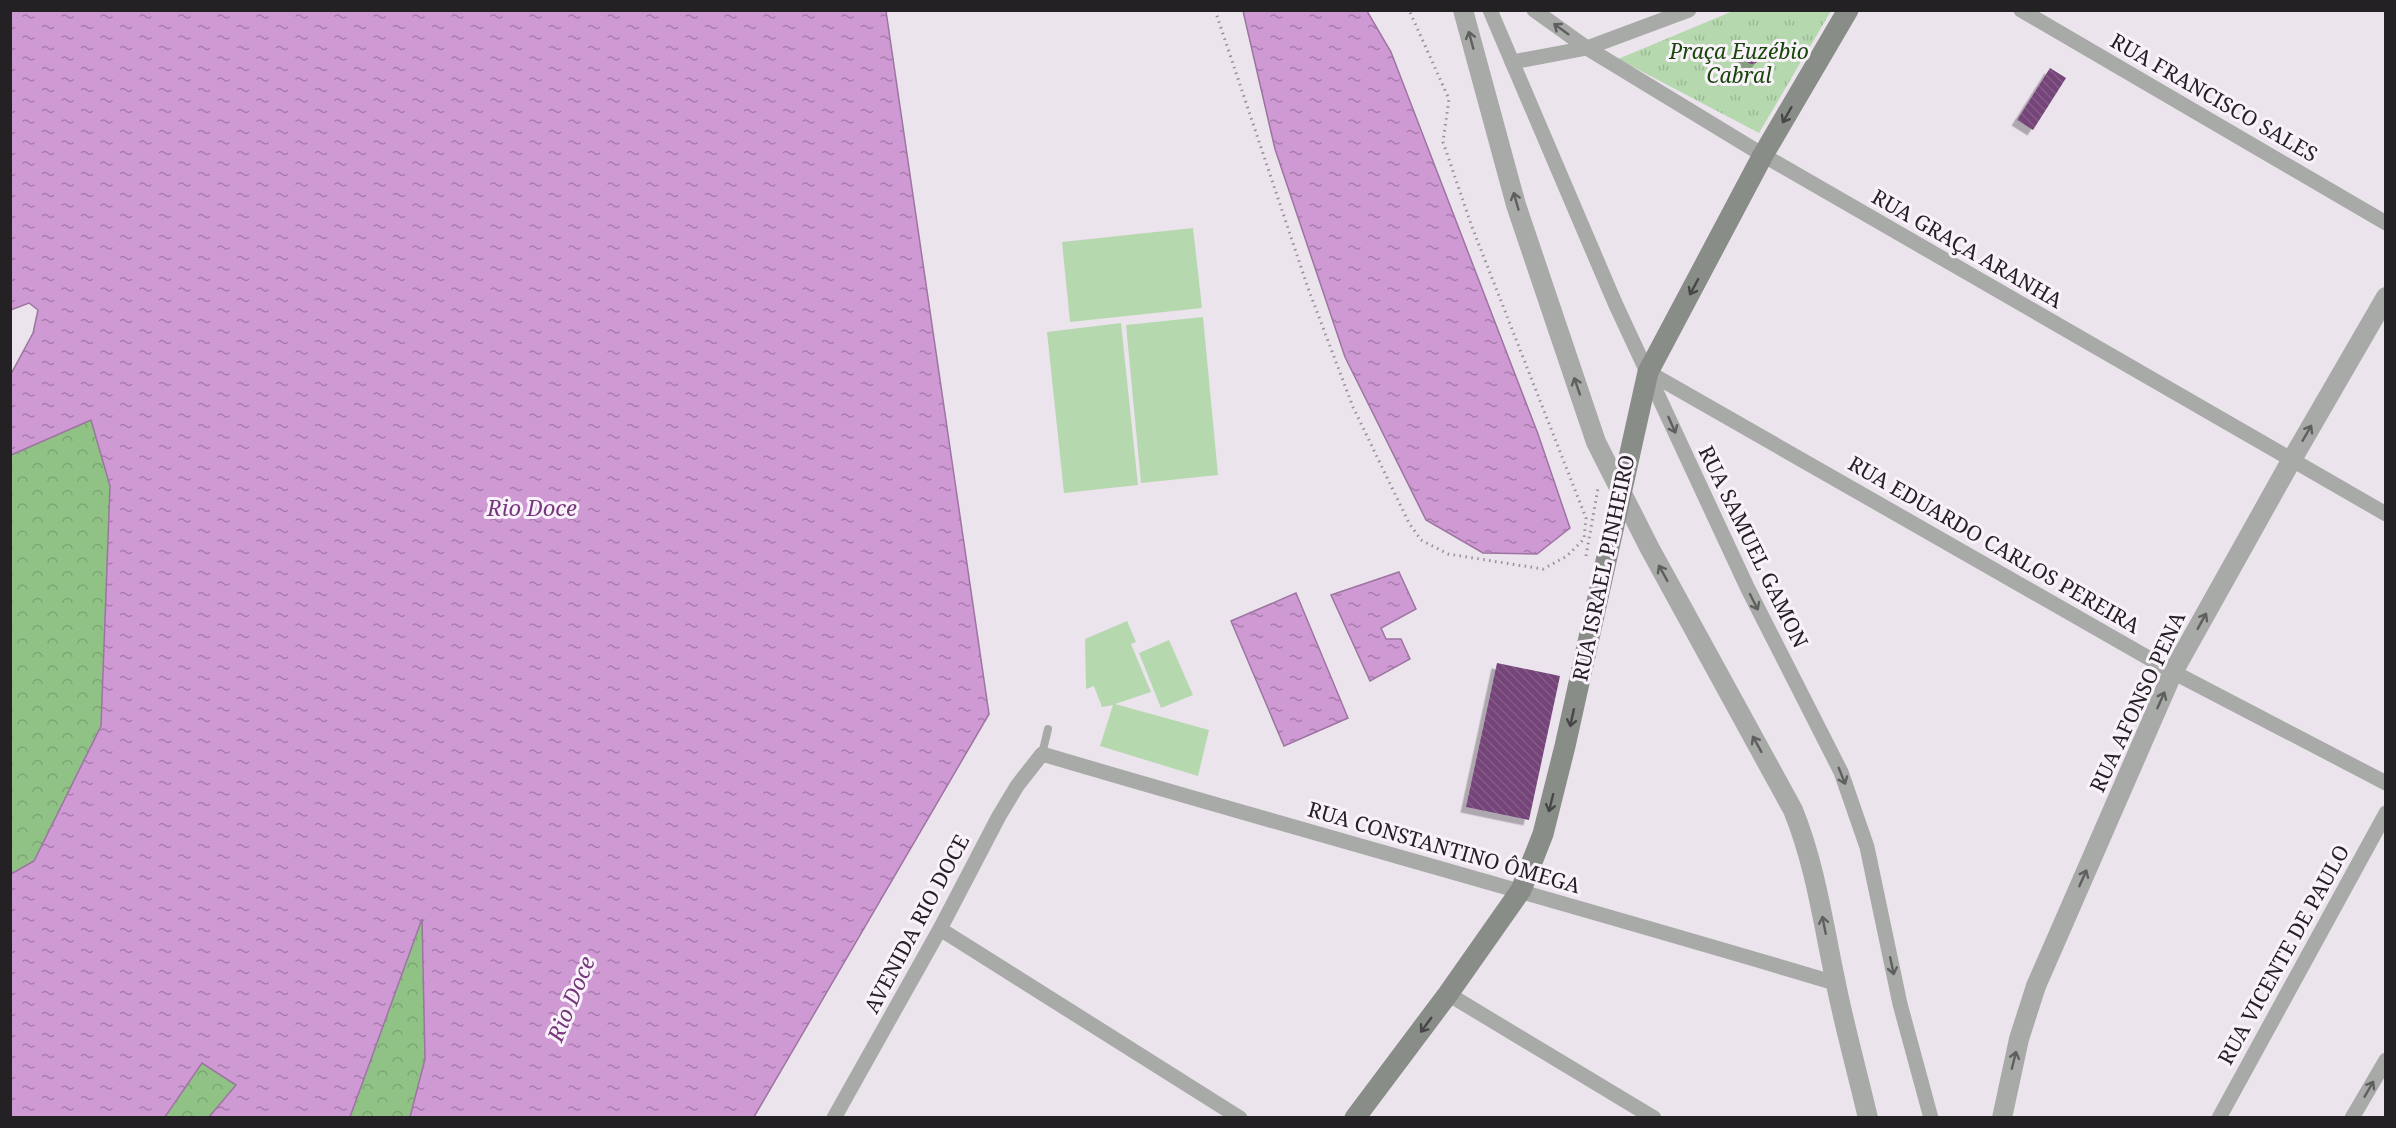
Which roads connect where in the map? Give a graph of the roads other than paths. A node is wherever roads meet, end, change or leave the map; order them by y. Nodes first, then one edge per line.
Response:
1 (1464, 10) edge
2 (1490, 10) edge
3 (1534, 10) edge
4 (1689, 10) edge
5 (1848, 10) edge
6 (2021, 10) edge
7 (1587, 48) junction
8 (1512, 62) junction
9 (1763, 155) junction
10 (2385, 223) edge
11 (2385, 297) edge
12 (1648, 372) junction
13 (2291, 461) junction
14 (2385, 514) edge
15 (2173, 672) junction
16 (1048, 729) dead end
17 (1042, 754) junction
18 (2385, 783) edge
19 (2385, 813) edge
20 (1521, 890) junction
21 (940, 929) junction
22 (1835, 983) junction
23 (1449, 994) junction
24 (2385, 1060) edge
25 (835, 1117) edge
26 (1240, 1118) edge
27 (1355, 1118) edge
28 (1654, 1118) edge
29 (1868, 1118) edge
30 (1931, 1118) edge
31 (2002, 1118) edge
32 (2219, 1118) edge
33 (2352, 1118) edge

22 -> 1 street
2 - 8 street, RUA SAMUEL GAMON
7 -> 3 street, RUA GRAÇA ARANHA
4 - 7 street
5 -> 9 main road, RUA ISRAEL PINHEIRO
6 - 10 street, RUA FRANCISCO SALES
7 - 8 street
7 - 9 street, RUA GRAÇA ARANHA
8 - 12 street, RUA SAMUEL GAMON
9 -> 12 main road, RUA ISRAEL PINHEIRO
9 - 13 street, RUA GRAÇA ARANHA
13 -> 11 street, RUA AFONSO PENA
12 - 15 street, RUA EDUARDO CARLOS PEREIRA
12 -> 20 main road, RUA ISRAEL PINHEIRO
12 -> 30 street, RUA SAMUEL GAMON
13 - 14 street, RUA GRAÇA ARANHA
15 -> 13 street, RUA AFONSO PENA
15 - 18 street, RUA EDUARDO CARLOS PEREIRA
31 -> 15 street, RUA AFONSO PENA
16 - 17 lane
17 - 20 street, RUA CONSTANTINO ÔMEGA
17 - 21 street, AVENIDA RIO DOCE
19 - 32 street, RUA VICENTE DE PAULO
20 - 22 street, RUA CONSTANTINO ÔMEGA
20 - 23 main road, RUA ISRAEL PINHEIRO
21 - 25 street, AVENIDA RIO DOCE
21 - 26 street
22 - 29 street
23 -> 27 main road, RUA ISRAEL PINHEIRO
23 - 28 street
33 -> 24 street

